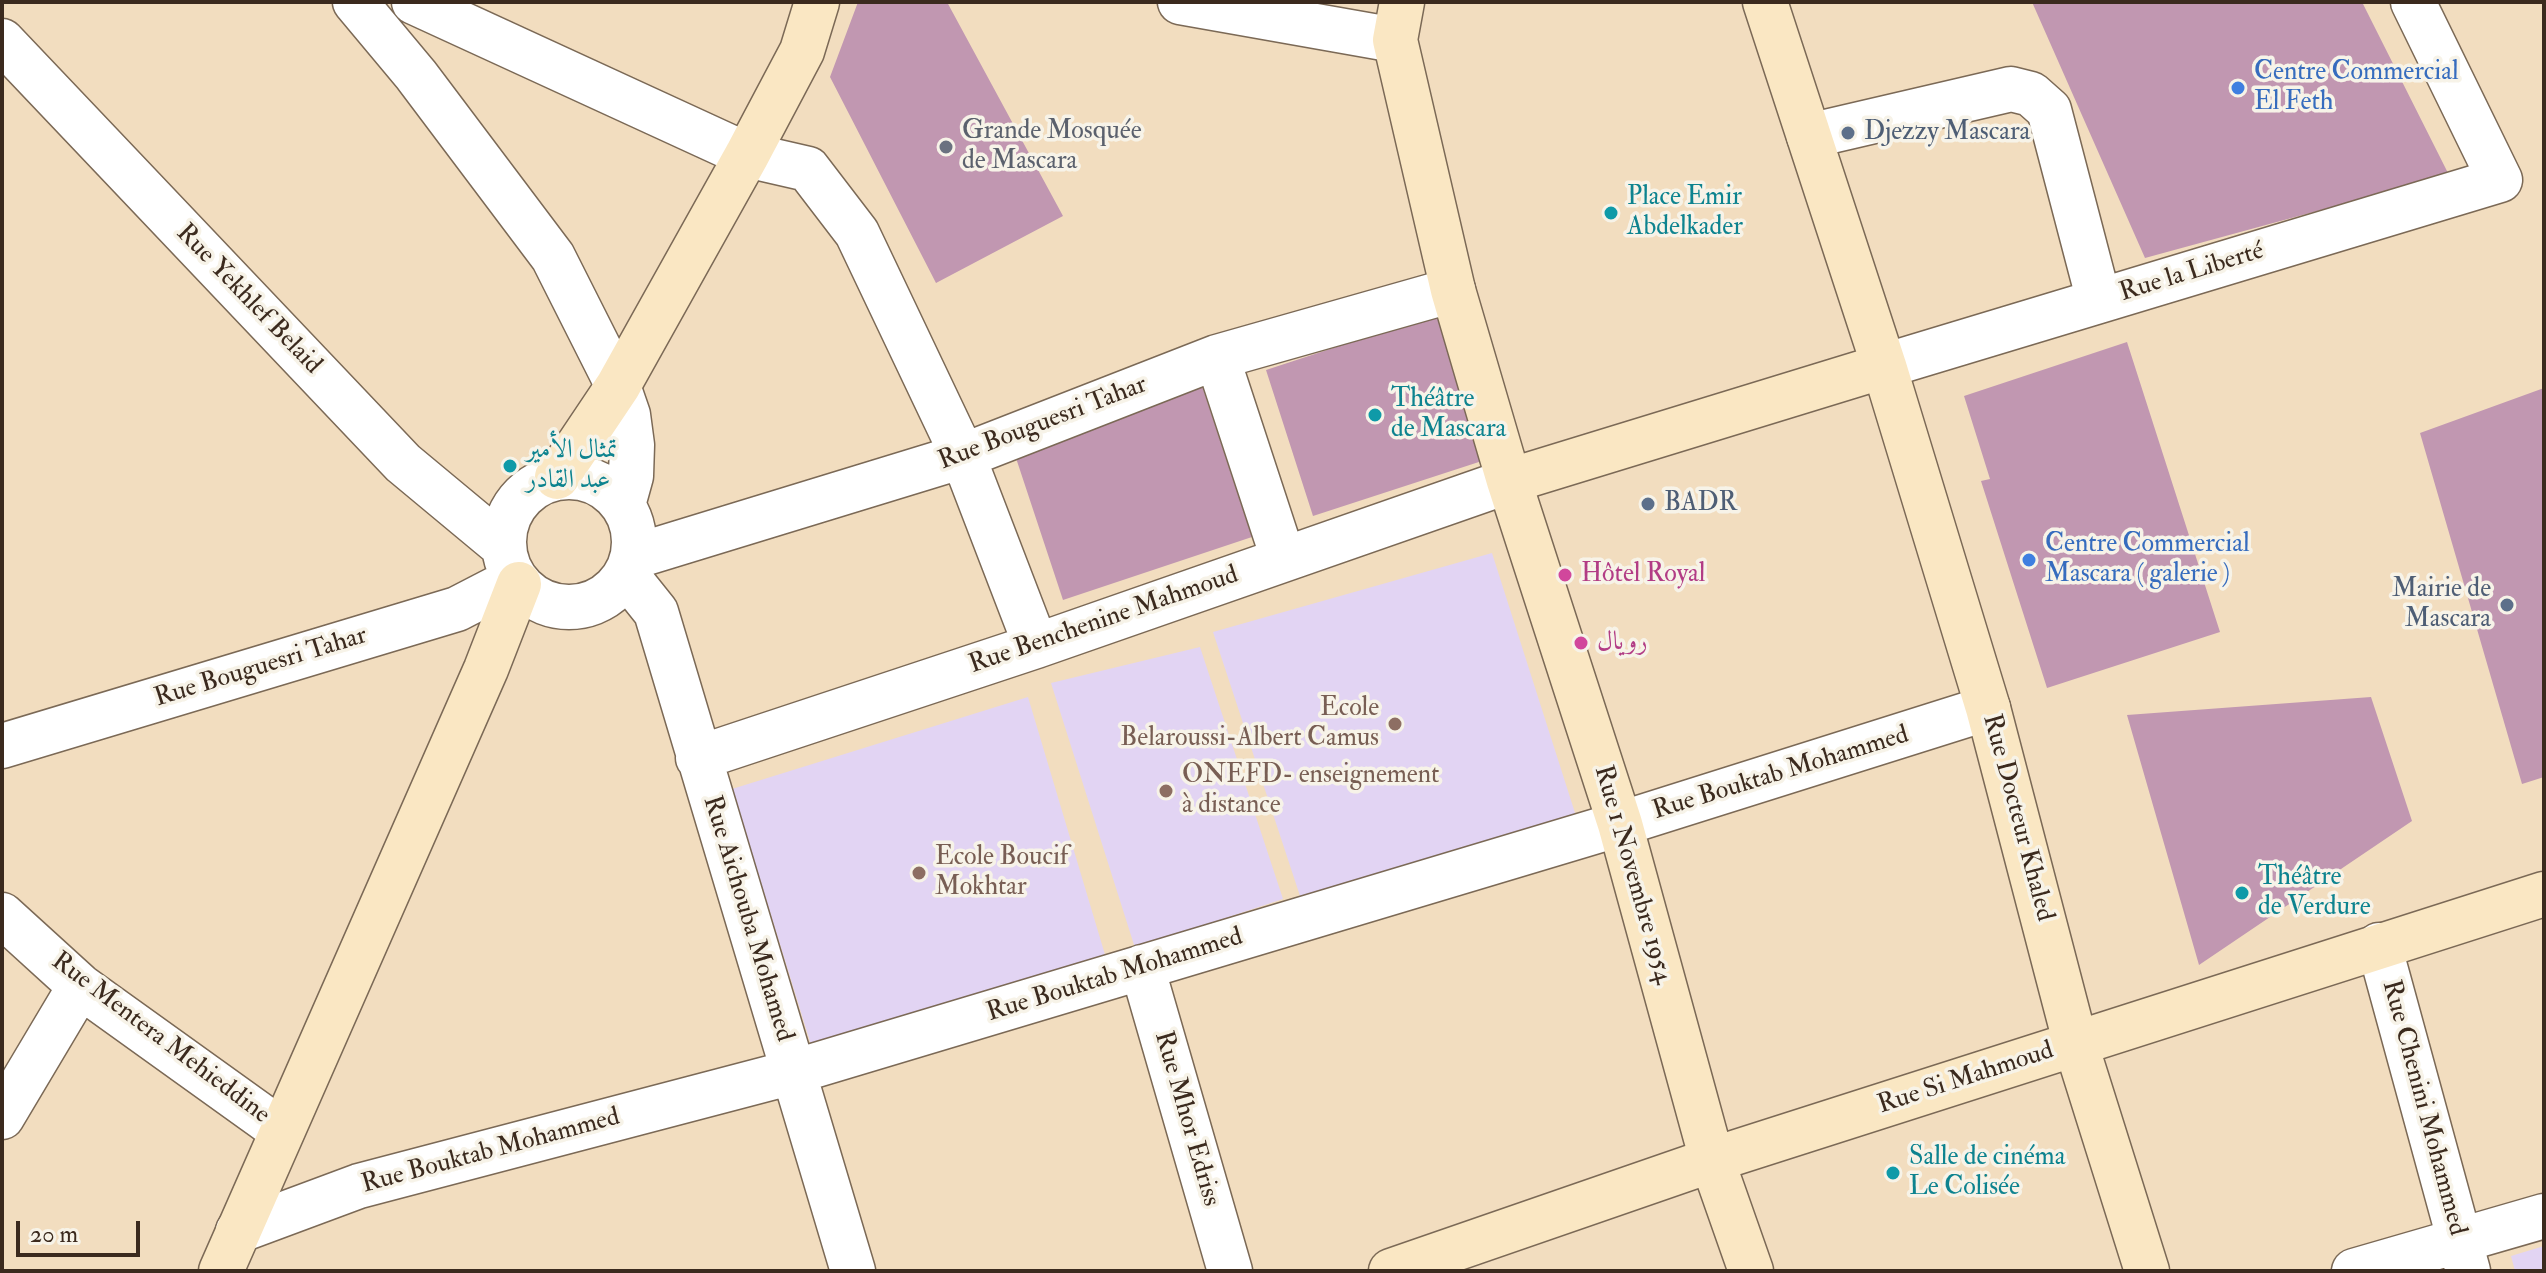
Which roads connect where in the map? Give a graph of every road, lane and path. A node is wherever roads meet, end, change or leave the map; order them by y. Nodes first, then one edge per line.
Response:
1 (355, 2) edge
2 (414, 2) edge
3 (817, 2) edge
4 (1180, 2) edge
5 (1765, 2) edge
6 (2413, 2) edge
7 (1398, 21) edge
8 (2, 41) edge
9 (1809, 136) junction
10 (747, 155) junction
11 (1453, 290) junction
12 (2099, 301) junction
13 (1217, 357) junction
14 (1884, 366) junction
15 (618, 386) junction
16 (963, 456) junction
17 (557, 477) junction
18 (1509, 481) junction
19 (623, 505) junction
20 (1283, 558) junction
21 (628, 568) junction
22 (513, 570) junction
23 (1036, 646) junction
24 (1988, 708) junction
25 (2, 746) edge
26 (698, 758) junction
27 (1620, 824) junction
28 (2544, 894) edge
29 (2, 915) edge
30 (2379, 945) junction
31 (1142, 967) junction
32 (80, 986) junction
33 (2076, 1045) junction
34 (793, 1072) junction
35 (2, 1117) edge
36 (282, 1131) junction
37 (1712, 1160) junction
38 (2544, 1216) edge
39 (238, 1231) junction
40 (2463, 1256) edge
41 (221, 1271) edge
42 (853, 1271) edge
43 (1230, 1271) edge
44 (1391, 1271) edge
45 (1751, 1271) edge
46 (2147, 1271) edge
47 (2354, 1271) edge

1 - 15 street
2 - 10 street
3 - 10 street
4 - 7 street
5 - 9 street, Rue Docteur Khaled
6 - 12 street, Rue la Liberté
7 - 11 street, Rue 1 Novembre 1954
8 - 22 street, Rue Yekhlef Belaid
9 - 12 street
9 - 14 street, Rue Docteur Khaled
10 - 15 street
10 - 16 street
11 - 13 street, Rue Bouguesri Tahar
11 - 18 street, Rue 1 Novembre 1954
12 - 14 street, Rue la Liberté
13 - 16 street, Rue Bouguesri Tahar
13 - 20 street
14 - 18 street
14 - 24 street, Rue Docteur Khaled
15 - 17 street
15 - 19 street
16 - 21 street, Rue Bouguesri Tahar
16 - 23 street
17 - 19 street
17 - 22 street
18 - 20 street, Rue Benchenine Mahmoud
18 - 27 street, Rue 1 Novembre 1954
19 - 21 street
20 - 23 street, Rue Benchenine Mahmoud
21 - 22 street
21 - 26 street, Rue Aichouba Mohamed
22 - 25 street, Rue Bouguesri Tahar
22 - 36 street
23 - 26 street, Rue Benchenine Mahmoud
24 - 27 street, Rue Bouktab Mohammed
24 - 33 street, Rue Docteur Khaled
26 - 34 street, Rue Aichouba Mohamed
27 - 31 street, Rue Bouktab Mohammed
27 - 37 street, Rue 1 Novembre 1954
28 - 30 street, Rue Si Mahmoud
29 - 32 street, Rue Mentera Mehieddine
30 - 33 street, Rue Si Mahmoud
30 - 40 street, Rue Chenini Mohammed
31 - 34 street, Rue Bouktab Mohammed
31 - 43 street, Rue Mhor Edriss
32 - 35 street
32 - 36 street, Rue Mentera Mehieddine
33 - 37 street, Rue Si Mahmoud
33 - 46 street, Rue Docteur Khaled
34 - 39 street, Rue Bouktab Mohammed
34 - 42 street, Rue Aichouba Mohamed
36 - 39 street
37 - 44 street, Rue Si Mahmoud
37 - 45 street, Rue 1 Novembre 1954
38 - 40 street
39 - 41 street
40 - 47 street

